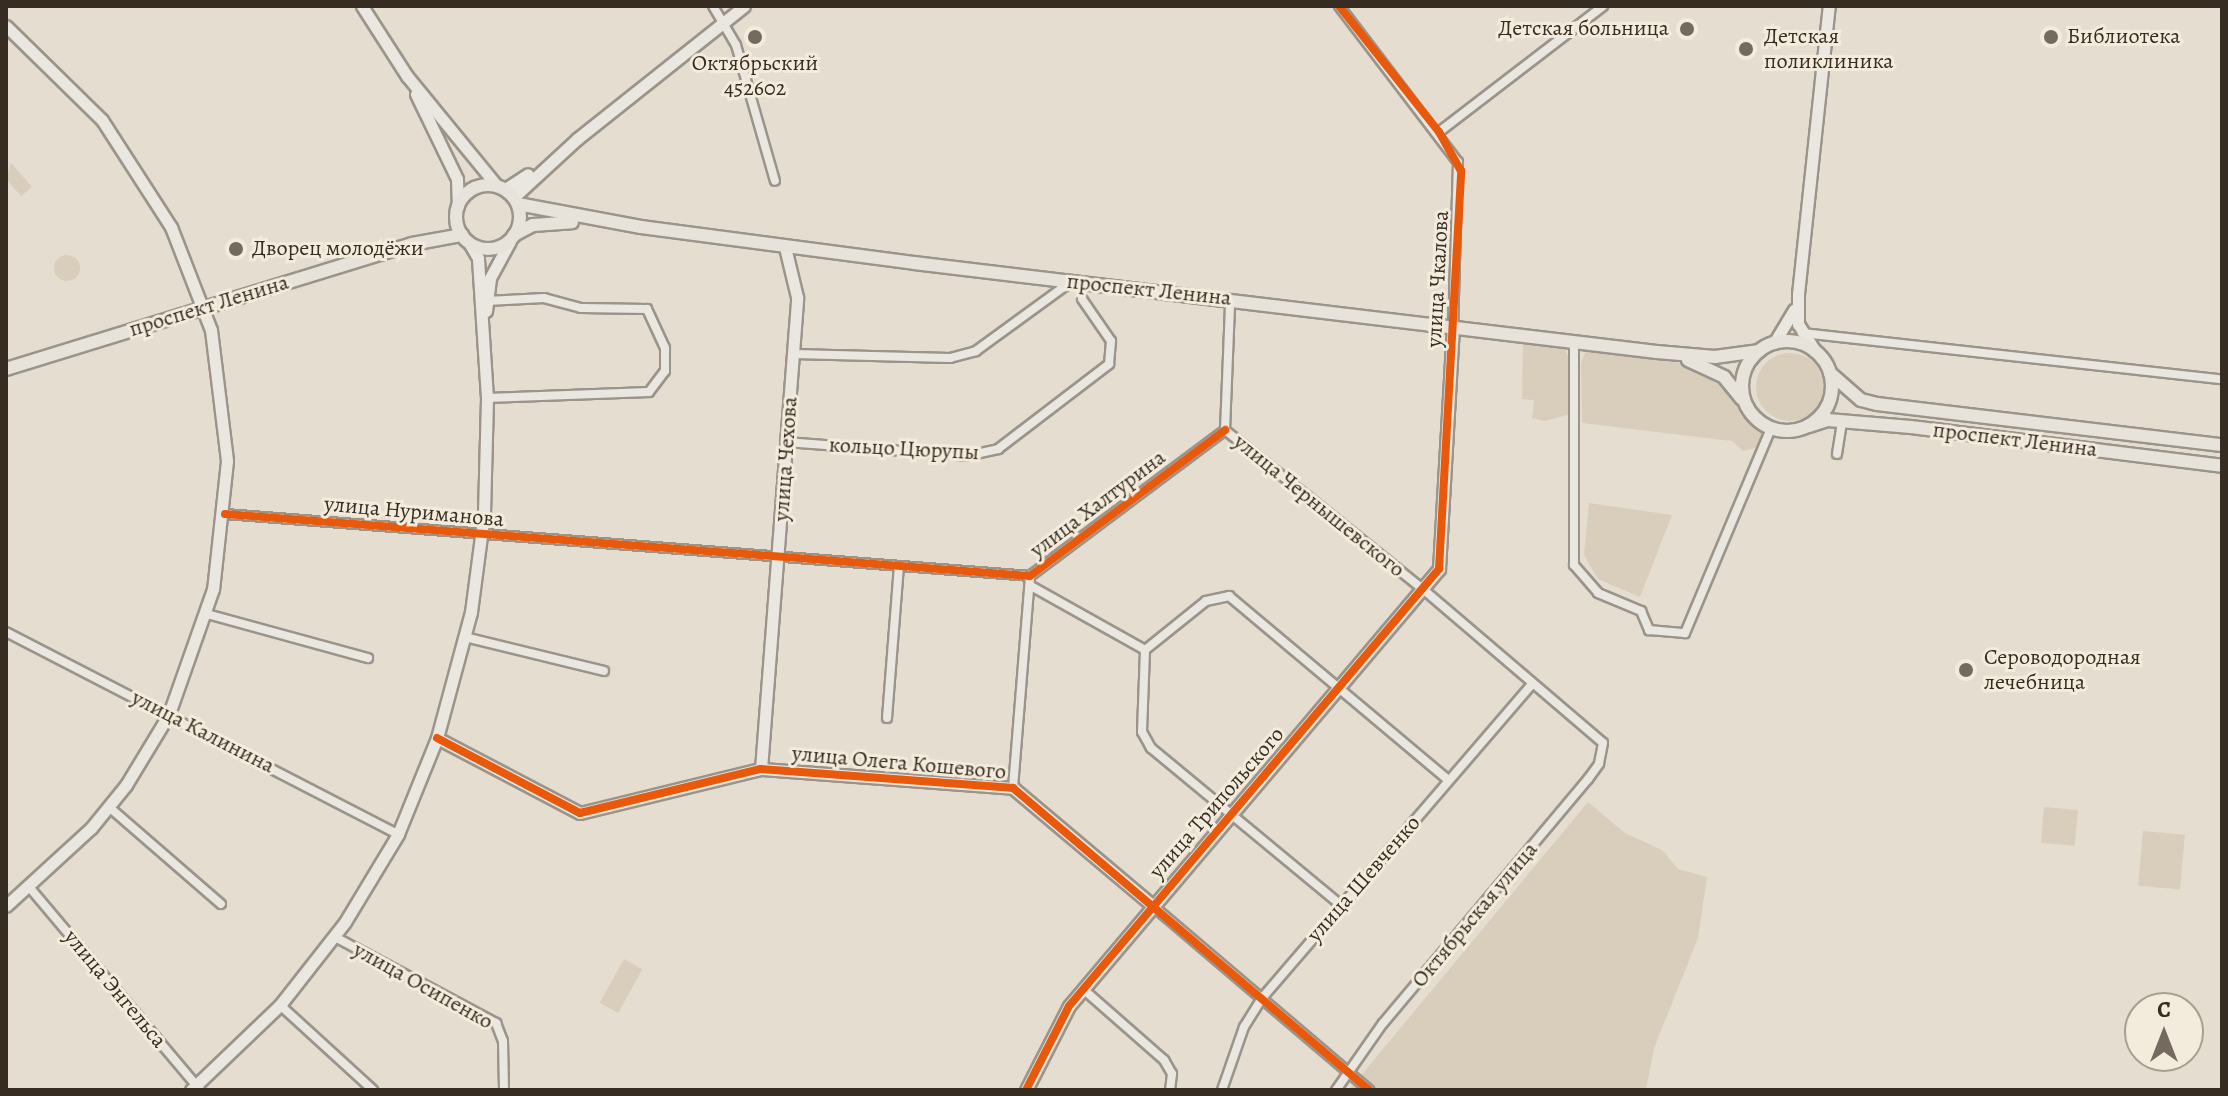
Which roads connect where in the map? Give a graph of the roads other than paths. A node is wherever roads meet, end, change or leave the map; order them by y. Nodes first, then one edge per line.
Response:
1 (362, 6) edge
2 (713, 6) edge
3 (744, 6) edge
4 (1339, 6) edge
5 (1603, 6) edge
6 (1829, 6) edge
7 (725, 21) junction
8 (6, 26) edge
9 (407, 76) junction
10 (1439, 132) junction
11 (775, 181) dead end
12 (508, 194) junction
13 (457, 212) junction
14 (641, 227) junction
15 (512, 238) junction
16 (466, 239) junction
17 (412, 244) junction
18 (785, 247) junction
19 (1072, 281) junction
20 (1798, 294) junction
21 (1082, 299) dead end
22 (487, 301) junction
23 (1230, 306) dead end
24 (205, 308) junction
25 (1453, 327) junction
26 (1802, 333) junction
27 (482, 339) junction
28 (1574, 342) junction
29 (1774, 343) junction
30 (1758, 351) junction
31 (1815, 351) junction
32 (1657, 352) junction
33 (794, 354) junction
34 (6, 369) edge
35 (1830, 373) junction
36 (2222, 379) edge
37 (487, 398) junction
38 (1745, 402) junction
39 (1842, 421) junction
40 (1809, 426) junction
41 (1771, 428) junction
42 (1225, 430) junction
43 (786, 442) junction
44 (2222, 445) edge
45 (1837, 454) dead end
46 (2222, 466) edge
47 (225, 514) junction
48 (483, 536) junction
49 (778, 560) junction
50 (899, 566) junction
51 (1031, 581) junction
52 (1424, 590) junction
53 (207, 614) junction
54 (6, 632) edge
55 (465, 637) junction
56 (1145, 650) junction
57 (368, 658) dead end
58 (604, 671) dead end
59 (1532, 684) junction
60 (1340, 687) junction
61 (169, 714) junction
62 (887, 718) dead end
63 (1598, 737) joint
64 (437, 738) junction
65 (761, 769) junction
66 (1448, 780) junction
67 (1013, 788) junction
68 (109, 807) junction
69 (1233, 816) junction
70 (398, 834) junction
71 (30, 888) junction
72 (221, 904) dead end
73 (6, 906) edge
74 (1153, 906) junction
75 (1342, 906) junction
76 (335, 937) junction
77 (1083, 989) junction
78 (1262, 998) junction
79 (280, 1005) junction
80 (1347, 1070) junction
81 (195, 1089) edge
82 (373, 1090) edge
83 (504, 1090) edge
84 (1026, 1090) edge
85 (1170, 1090) edge
86 (1222, 1090) edge
87 (1336, 1090) edge
88 (1369, 1090) edge

1 - 9 street
2 - 7 street
3 - 7 street
4 - 10 street, улица Чкалова
5 - 10 street
6 - 20 street
7 - 11 street
7 - 12 street
8 - 24 street
9 - 12 street
9 - 13 street
10 - 25 street, улица Чкалова
12 - 13 main road
12 - 14 main road, проспект Ленина
12 - 15 main road
13 - 16 main road
13 - 17 main road, проспект Ленина
14 - 15 main road, проспект Ленина
14 - 18 main road, проспект Ленина
15 - 16 main road
15 - 22 street
16 - 17 main road, проспект Ленина
16 - 27 street
17 - 24 main road, проспект Ленина
18 - 19 main road, проспект Ленина
18 - 33 street, улица Чехова
19 - 25 main road, проспект Ленина
19 - 33 street
20 - 26 street
20 - 29 street
21 - 43 street, кольцо Цюрупы
22 - 27 street
22 - 37 street
23 - 42 street
24 - 34 main road, проспект Ленина
24 - 47 street
25 - 28 main road, проспект Ленина
25 - 52 street, улица Чкалова
26 - 31 street
26 - 36 street
27 - 37 street
28 - 32 main road, проспект Ленина
28 - 41 street
29 - 30 main road
29 - 31 main road
30 - 32 main road, проспект Ленина
30 - 38 main road
31 - 35 main road
32 - 38 main road, проспект Ленина
33 - 43 street, улица Чехова
35 - 40 main road
35 - 44 main road, проспект Ленина
37 - 48 street
38 - 41 main road
39 - 40 main road, проспект Ленина
39 - 45 street
39 - 46 main road, проспект Ленина
40 - 41 main road
42 - 51 street, улица Халтурина
42 - 52 street, улица Чернышевского
43 - 49 street, улица Чехова
47 - 48 street, улица Нуриманова
47 - 53 street
48 - 49 street, улица Нуриманова
48 - 55 street
49 - 50 street, улица Нуриманова
49 - 65 street, улица Чехова
50 - 51 street, улица Нуриманова
50 - 62 street
51 - 56 street
51 - 67 street, улица Халтурина
52 - 59 street, улица Чернышевского
52 - 60 street, улица Трипольского
53 - 57 street
53 - 61 street
54 - 61 street, улица Калинина
55 - 58 street
55 - 64 street
56 - 60 street
56 - 69 street
59 - 63 street, улица Чернышевского
59 - 66 street, улица Шевченко
60 - 66 street
60 - 69 street, улица Трипольского
61 - 68 street
61 - 70 street, улица Калинина
63 - 80 street, Октябрьская улица
64 - 65 street, улица Олега Кошевого
64 - 70 street
65 - 67 street, улица Олега Кошевого
66 - 75 street, улица Шевченко
67 - 74 street, улица Олега Кошевого
68 - 71 street
68 - 72 street
69 - 74 street, улица Трипольского
69 - 75 street
70 - 76 street
71 - 73 street
71 - 81 street, улица Энгельса
74 - 77 street, улица Трипольского
74 - 78 street, улица Олега Кошевого
75 - 78 street, улица Шевченко
76 - 79 street
76 - 83 street, улица Осипенко
77 - 84 street, улица Трипольского
77 - 85 street
78 - 80 street, улица Олега Кошевого
78 - 86 street, улица Шевченко
79 - 81 street
79 - 82 street
80 - 87 street, Октябрьская улица
80 - 88 street, улица Олега Кошевого

